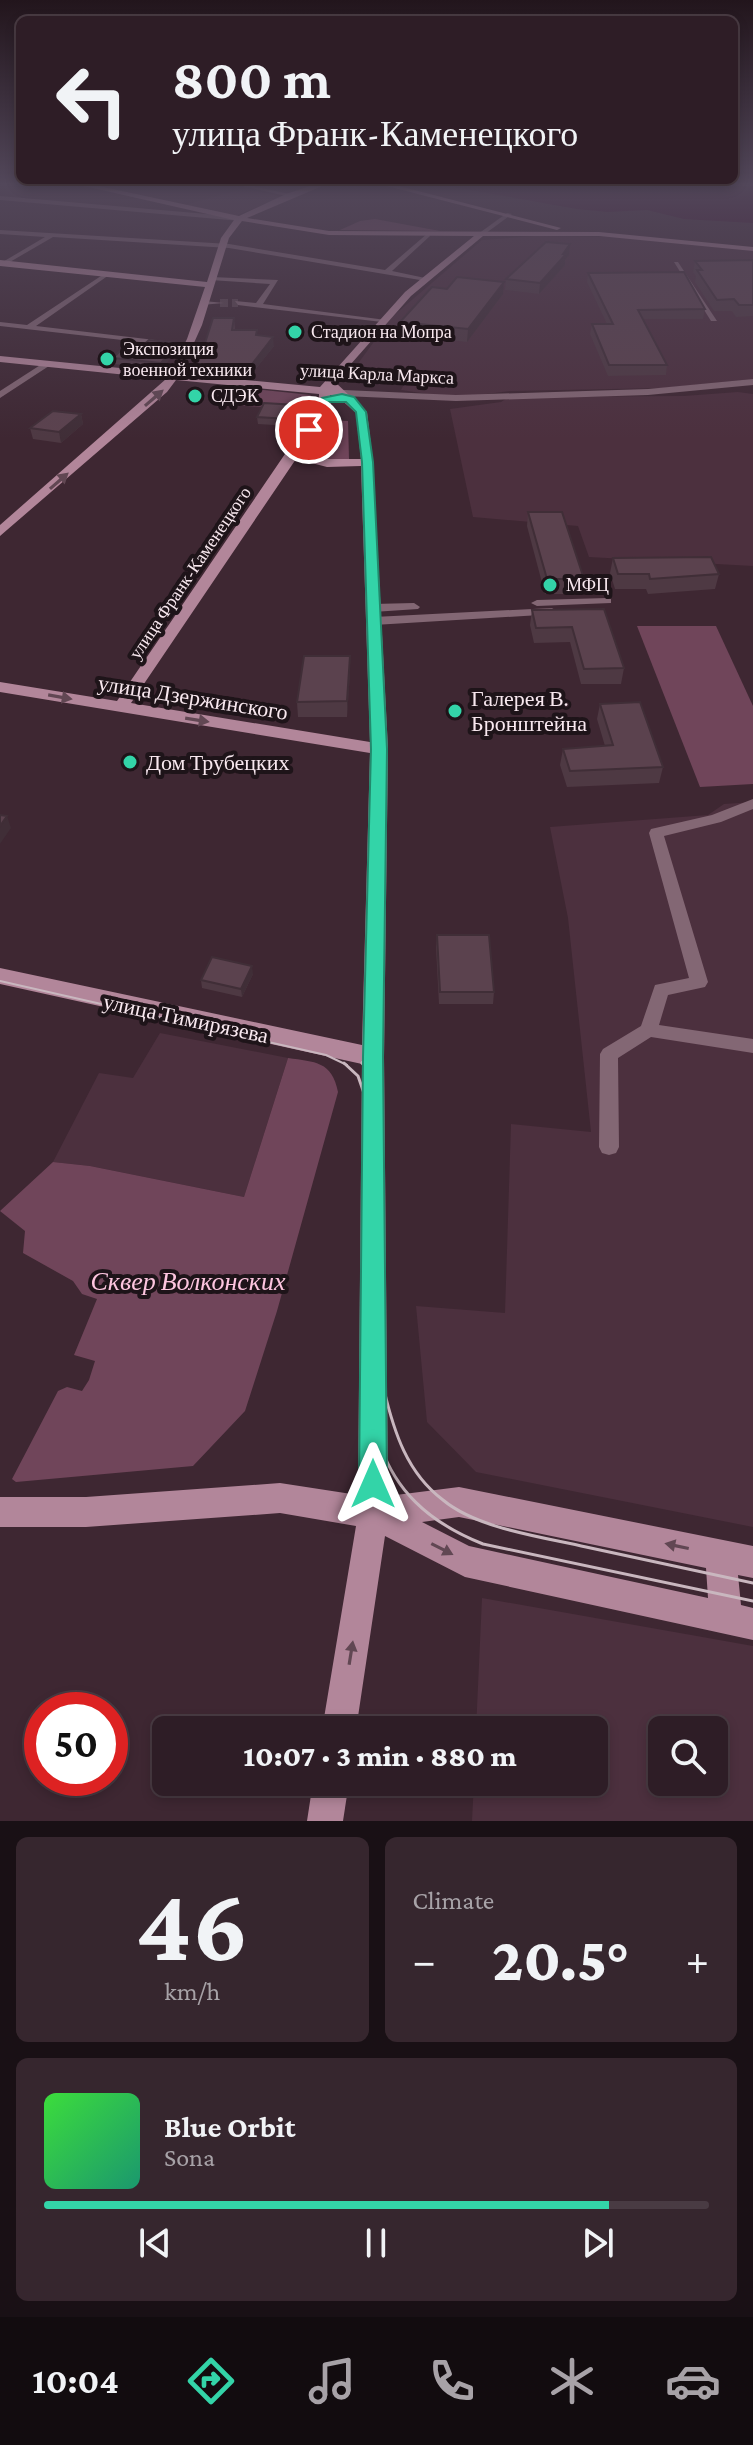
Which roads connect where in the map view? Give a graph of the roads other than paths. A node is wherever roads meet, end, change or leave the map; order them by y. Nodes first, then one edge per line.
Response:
1 (54, 269) edge
2 (216, 269) edge
3 (362, 269) edge
4 (390, 269) edge
5 (438, 269) edge
6 (680, 269) edge
7 (386, 273) junction
8 (107, 274) junction
9 (426, 279) junction
10 (212, 282) junction
11 (204, 303) junction
12 (220, 303) tunnel mouth
13 (238, 303) tunnel mouth
14 (259, 304) junction
15 (714, 319) dead end
16 (382, 320) junction
17 (0, 324) edge
18 (29, 327) junction
19 (189, 346) junction
20 (0, 359) edge
21 (48, 364) junction
22 (174, 377) junction
23 (753, 384) edge
24 (326, 391) junction
25 (0, 395) edge
26 (347, 396) junction
27 (369, 409) junction
28 (293, 455) junction
29 (367, 462) junction
30 (0, 532) edge
31 (608, 606) dead end
32 (374, 614) junction
33 (0, 687) edge
34 (120, 708) junction
35 (379, 749) junction
36 (753, 804) edge
37 (0, 976) edge
38 (649, 1030) junction
39 (753, 1046) edge
40 (373, 1057) junction
41 (609, 1147) dead end
42 (0, 1512) edge
43 (373, 1513) junction
44 (721, 1555) junction
45 (753, 1562) edge
46 (740, 1621) edge
47 (341, 1716) edge
48 (329, 1796) edge
49 (325, 1821) edge

1 - 8 main road
2 - 10 main road
3 - 7 street
4 - 7 street
5 - 9 main road, улица Франк-Каменецкого
6 - 15 street
7 - 9 street
8 - 10 main road
8 - 18 street
9 - 16 main road, улица Франк-Каменецкого
10 - 11 main road
10 - 14 street
11 - 12 street
11 - 19 main road
13 - 14 street
14 - 16 street
16 - 24 main road, улица Франк-Каменецкого
17 - 18 street
18 - 19 street
19 - 22 main road
20 - 21 main road, улица Карла Маркса
21 - 22 main road, улица Карла Маркса
21 - 25 street
22 - 24 main road, улица Карла Маркса
30 -> 22 main road
23 - 26 street, улица Карла Маркса
23 - 27 street
24 - 26 main road, улица Карла Маркса
24 - 28 main road, улица Франк-Каменецкого
26 - 27 main road
27 - 29 main road
28 - 29 main road
28 - 34 main road, улица Франк-Каменецкого
29 - 32 main road
31 - 32 street
32 - 35 main road
33 -> 34 main road, улица Дзержинского
34 -> 35 main road, улица Дзержинского
35 - 40 main road
36 - 38 street
37 - 40 main road, улица Тимирязева
38 - 39 street
38 - 41 street
40 - 43 main road
42 - 43 main road
44 -> 43 main road
43 -> 46 main road
47 -> 43 main road
44 - 45 main road
44 - 46 main road
48 - 49 main road

